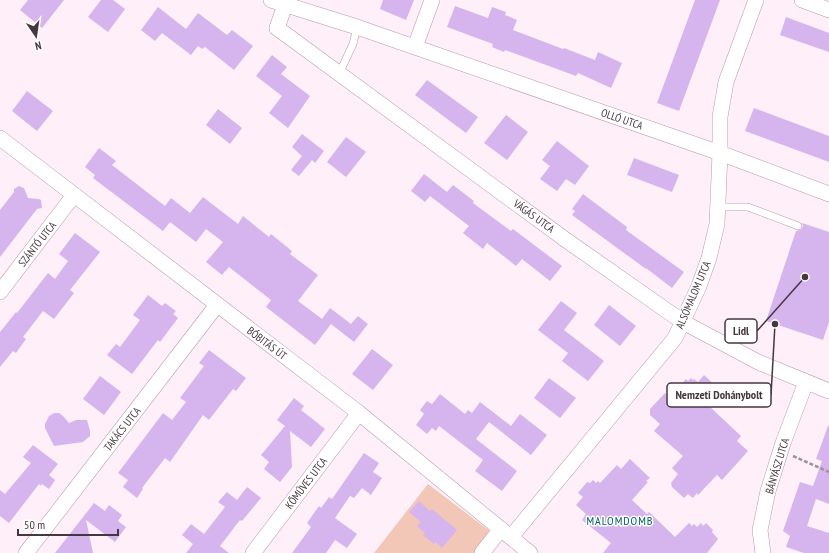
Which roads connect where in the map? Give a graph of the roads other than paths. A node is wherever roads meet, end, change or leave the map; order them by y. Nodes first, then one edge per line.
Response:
1 (432, 0) edge
2 (756, 0) edge
3 (802, 0) edge
4 (278, 2) edge
5 (829, 10) edge
6 (358, 27) junction
7 (415, 47) junction
8 (340, 74) junction
9 (0, 138) edge
10 (720, 153) junction
11 (829, 194) edge
12 (74, 196) junction
13 (718, 207) junction
14 (798, 226) dead end
15 (0, 292) edge
16 (217, 305) junction
17 (683, 322) junction
18 (806, 382) junction
19 (829, 391) edge
20 (359, 413) junction
21 (506, 533) junction
22 (26, 553) edge
23 (252, 553) edge
24 (482, 553) edge
25 (530, 553) edge
26 (763, 553) edge

1 - 7 street
2 - 10 street, ALSÓMALOM UTCA
3 - 5 street
4 - 6 street, VÁGÁS UTCA
4 - 8 street, VÁGÁS UTCA
6 - 7 street, VÁGÁS UTCA
6 - 8 lane
7 - 10 street, OLLÓ UTCA
8 - 17 street, VÁGÁS UTCA
9 - 12 street, BÓBITÁS ÚT
10 - 11 street, OLLÓ UTCA
10 - 13 street, ALSÓMALOM UTCA
12 - 15 street, SZÁNTÓ UTCA
12 - 16 street, BÓBITÁS ÚT
13 - 14 lane
13 - 17 street, ALSÓMALOM UTCA
16 - 20 street, BÓBITÁS ÚT
16 - 22 street, TAKÁCS UTCA
17 - 18 street, VÁGÁS UTCA
17 - 21 street, ALSÓMALOM UTCA
18 - 19 street, VÁGÁS UTCA
18 - 26 street, BÁNYÁSZ UTCA
20 - 21 street, BÓBITÁS ÚT
20 - 23 street, KŐMŰVES UTCA
21 - 24 street, ALSÓMALOM UTCA
21 - 25 street, BÓBITÁS ÚT

